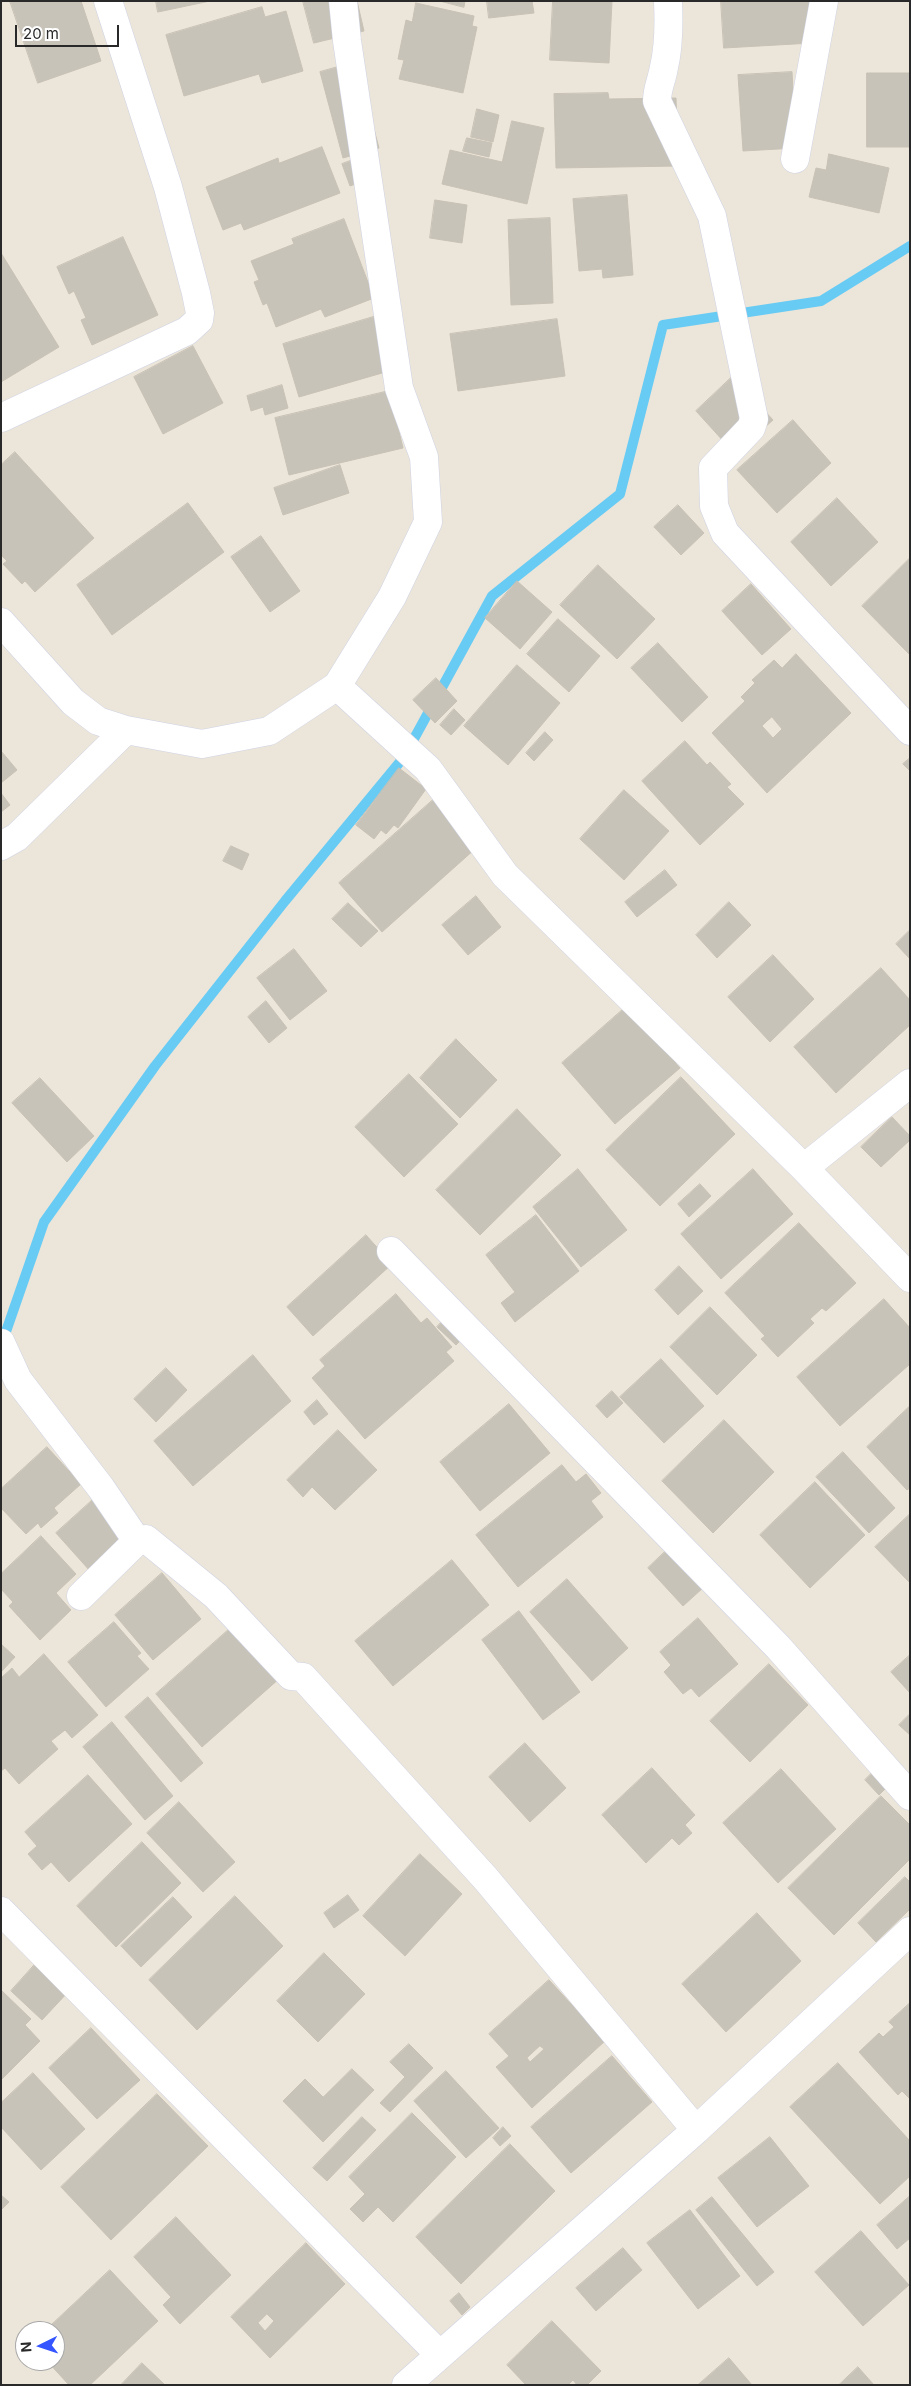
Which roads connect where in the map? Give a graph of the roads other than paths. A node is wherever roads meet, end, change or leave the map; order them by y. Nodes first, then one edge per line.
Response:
1 (108, 1) edge
2 (343, 1) edge
3 (668, 1) edge
4 (824, 1) edge
5 (795, 159) dead end
6 (1, 418) edge
7 (1, 622) edge
8 (337, 686) junction
9 (126, 730) junction
10 (910, 731) edge
11 (1, 846) edge
12 (910, 1083) edge
13 (804, 1168) junction
14 (391, 1250) dead end
15 (910, 1278) edge
16 (1, 1343) edge
17 (137, 1540) junction
18 (81, 1596) dead end
19 (910, 1796) edge
20 (1, 1910) edge
21 (910, 1931) edge
22 (696, 2130) junction
23 (440, 2355) junction
24 (406, 2385) edge

1 - 6 street
2 - 8 street
3 - 10 street
4 - 5 street
7 - 9 street
8 - 9 street
8 - 13 street
9 - 11 street
12 - 13 street
13 - 15 street
14 - 19 street
16 - 17 street
17 - 18 street
17 - 22 street
20 - 23 street
21 - 22 street
22 - 23 street
23 - 24 street

